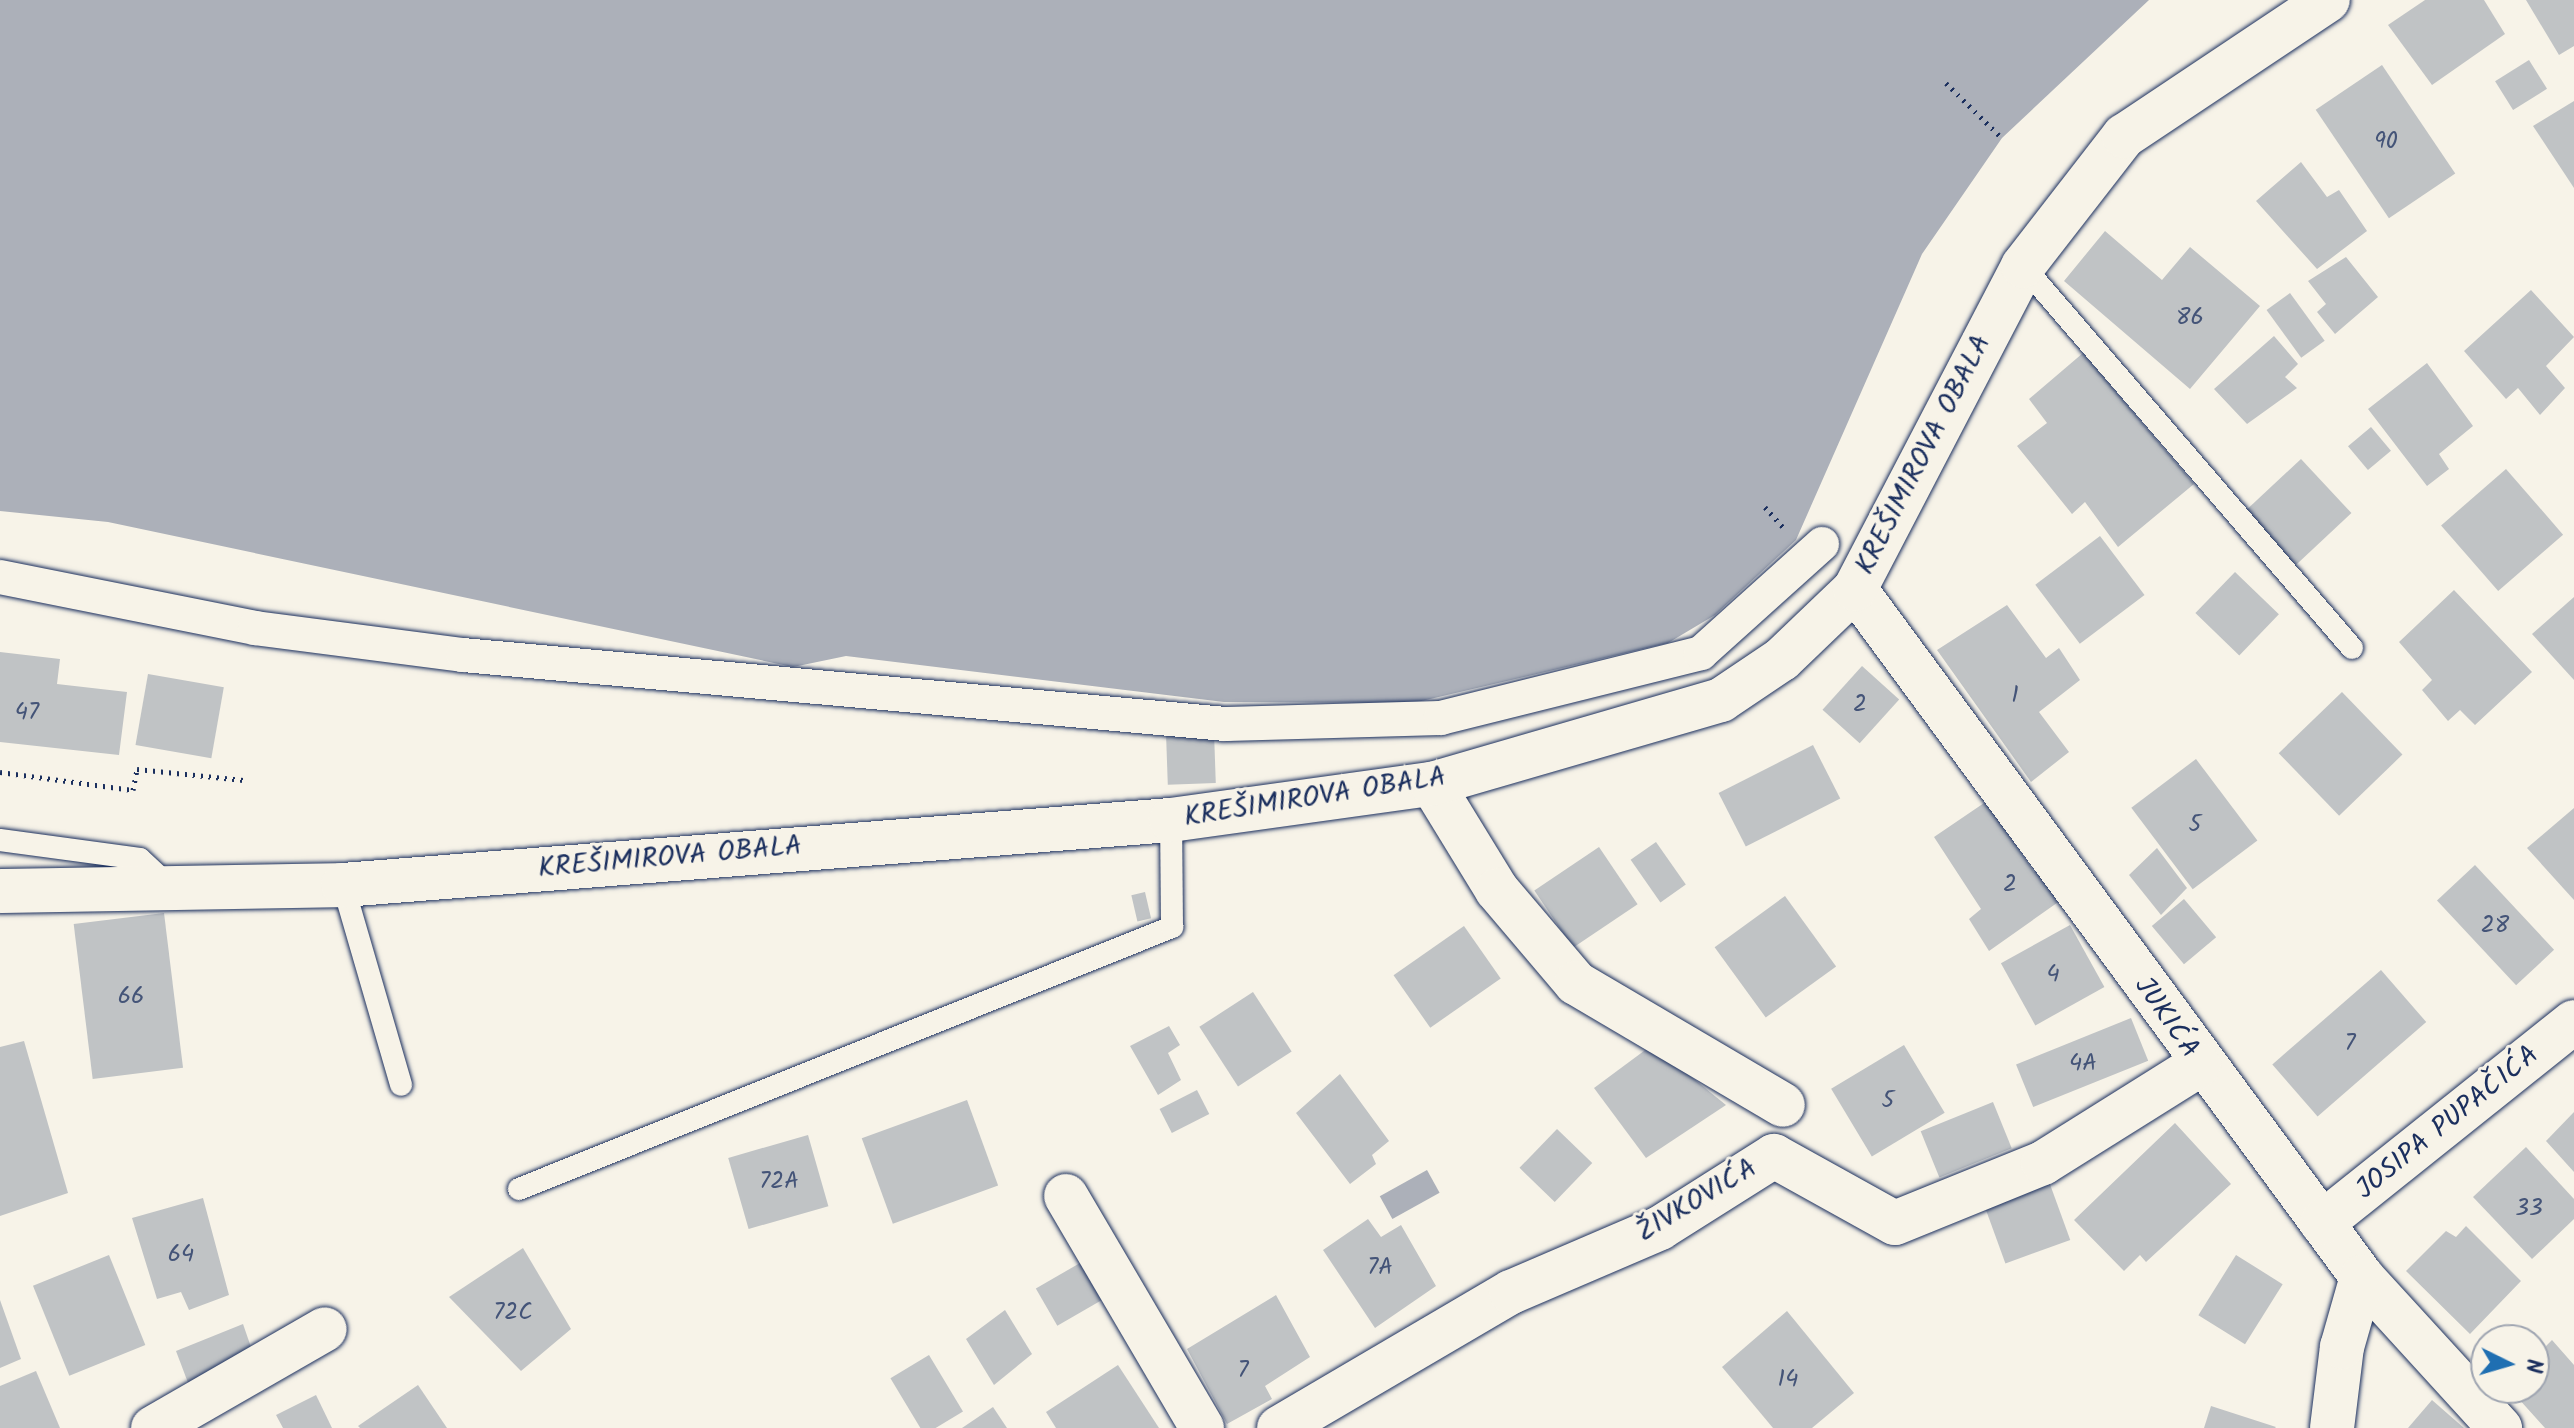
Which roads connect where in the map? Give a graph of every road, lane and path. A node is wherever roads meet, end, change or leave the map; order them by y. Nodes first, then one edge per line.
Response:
1 (2328, 0) edge
2 (1946, 83) dead end
3 (2002, 138) dead end
4 (2023, 266) junction
5 (1822, 544) dead end
6 (0, 577) edge
7 (1855, 589) junction
8 (2352, 648) dead end
9 (0, 772) edge
10 (243, 780) dead end
11 (1432, 784) junction
12 (1171, 820) junction
13 (0, 840) edge
14 (343, 885) junction
15 (0, 891) edge
16 (176, 892) junction
17 (2574, 1022) edge
18 (2199, 1065) junction
19 (401, 1085) dead end
20 (1783, 1105) dead end
21 (519, 1189) dead end
22 (1066, 1196) dead end
23 (2322, 1223) junction
24 (2362, 1277) junction
25 (325, 1329) dead end
26 (153, 1428) edge
27 (1202, 1428) edge
28 (1279, 1428) edge
29 (2332, 1428) edge
30 (2500, 1428) edge

1 - 4 street, KREŠIMIROVA OBALA
2 - 3 path
4 - 7 street, KREŠIMIROVA OBALA
4 - 8 lane
5 - 6 street
7 - 11 street, KREŠIMIROVA OBALA
7 - 18 street, JUKIĆA
9 - 10 path
11 - 12 street, KREŠIMIROVA OBALA
11 - 20 street
12 - 14 street, KREŠIMIROVA OBALA
12 - 21 lane
13 - 16 lane
14 - 16 street, KREŠIMIROVA OBALA
14 - 19 lane
15 - 16 street, KREŠIMIROVA OBALA
17 - 23 street, JOSIPA PUPAČIĆA
18 - 23 street, JUKIĆA
18 - 28 street, ŽIVKOVIĆA
22 - 27 street
23 - 24 street, JUKIĆA
24 - 29 street
24 - 30 street, JUKIĆA
25 - 26 street

